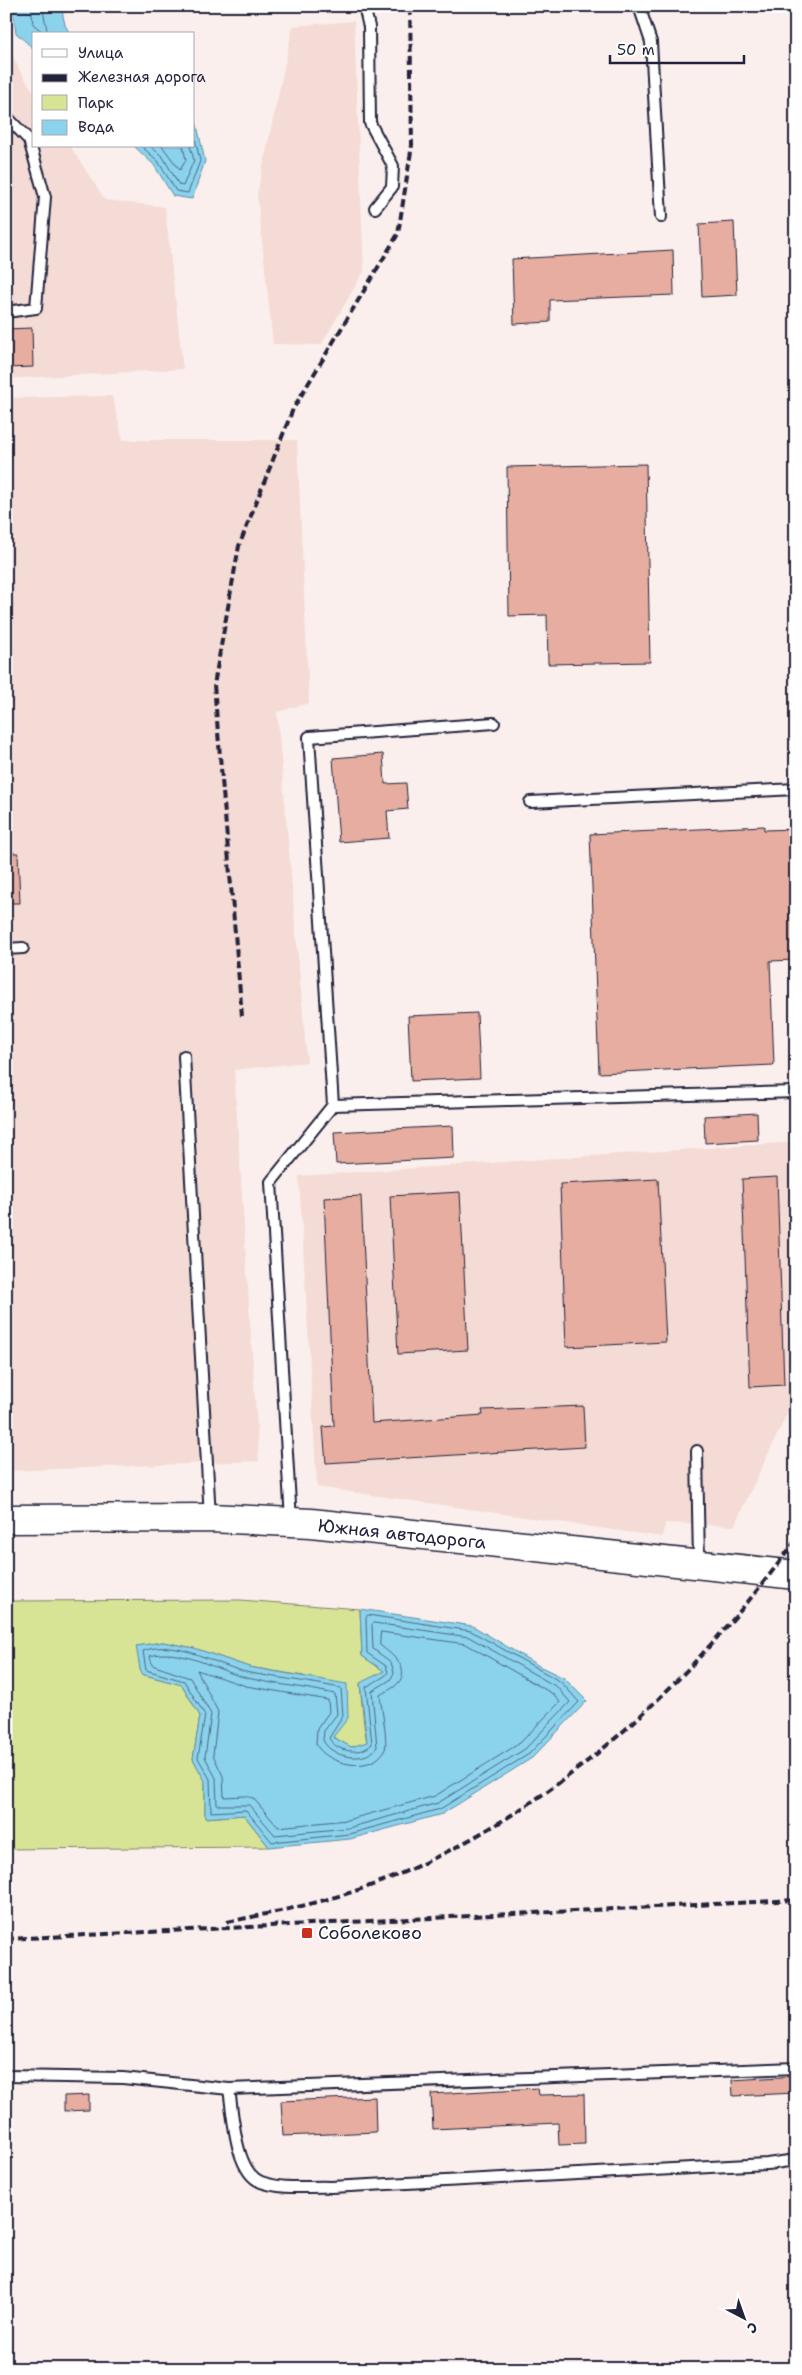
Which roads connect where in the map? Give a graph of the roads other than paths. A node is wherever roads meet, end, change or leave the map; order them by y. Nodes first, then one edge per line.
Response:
1 (364, 6) edge
2 (639, 6) edge
3 (6, 116) edge
4 (375, 208) dead end
5 (661, 217) dead end
6 (6, 312) edge
7 (494, 722) dead end
8 (796, 789) edge
9 (530, 802) dead end
10 (23, 948) dead end
11 (6, 949) edge
12 (184, 1056) dead end
13 (796, 1092) edge
14 (333, 1105) junction
15 (697, 1451) dead end
16 (210, 1518) junction
17 (6, 1519) edge
18 (291, 1522) junction
19 (699, 1564) junction
20 (796, 1575) edge
21 (796, 2068) edge
22 (6, 2076) edge
23 (229, 2090) junction
24 (796, 2160) edge

1 - 4 lane
2 - 5 lane
3 - 6 lane
7 - 14 lane
8 - 9 lane
10 - 11 lane
12 - 16 lane
13 - 14 lane
14 - 18 lane
15 - 19 lane
16 - 17 main road, Южная автодорога
16 - 18 main road, Южная автодорога
18 - 19 main road, Южная автодорога
19 - 20 main road, Южная автодорога
21 - 23 lane
22 - 23 lane
23 - 24 lane

